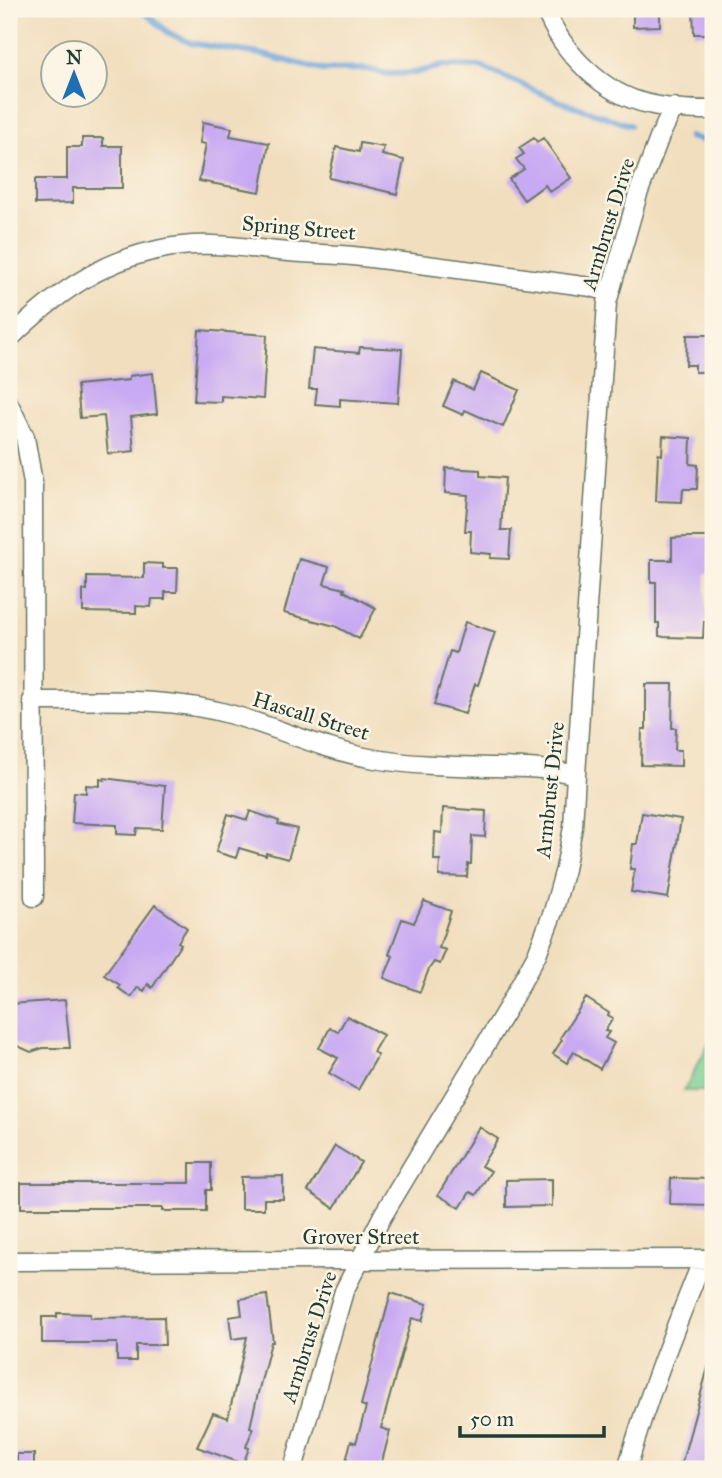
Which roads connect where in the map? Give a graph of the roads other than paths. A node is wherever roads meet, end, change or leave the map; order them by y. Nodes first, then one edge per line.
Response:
1 (545, 9) edge
2 (674, 107) junction
3 (713, 110) edge
4 (610, 292) junction
5 (9, 339) edge
6 (9, 404) edge
7 (32, 701) junction
8 (576, 775) junction
9 (34, 897) dead end
10 (359, 1259) junction
11 (708, 1259) edge
12 (9, 1261) edge
13 (293, 1469) edge
14 (627, 1469) edge

1 - 2 street
2 - 3 street
2 - 4 street, Armbrust Drive
4 - 5 street, Spring Street
4 - 8 street, Armbrust Drive
6 - 7 street
7 - 8 street, Hascall Street
7 - 9 street
8 - 10 street, Armbrust Drive
10 - 11 street, Grover Street
10 - 12 street, Grover Street
10 - 13 street, Armbrust Drive
11 - 14 street

